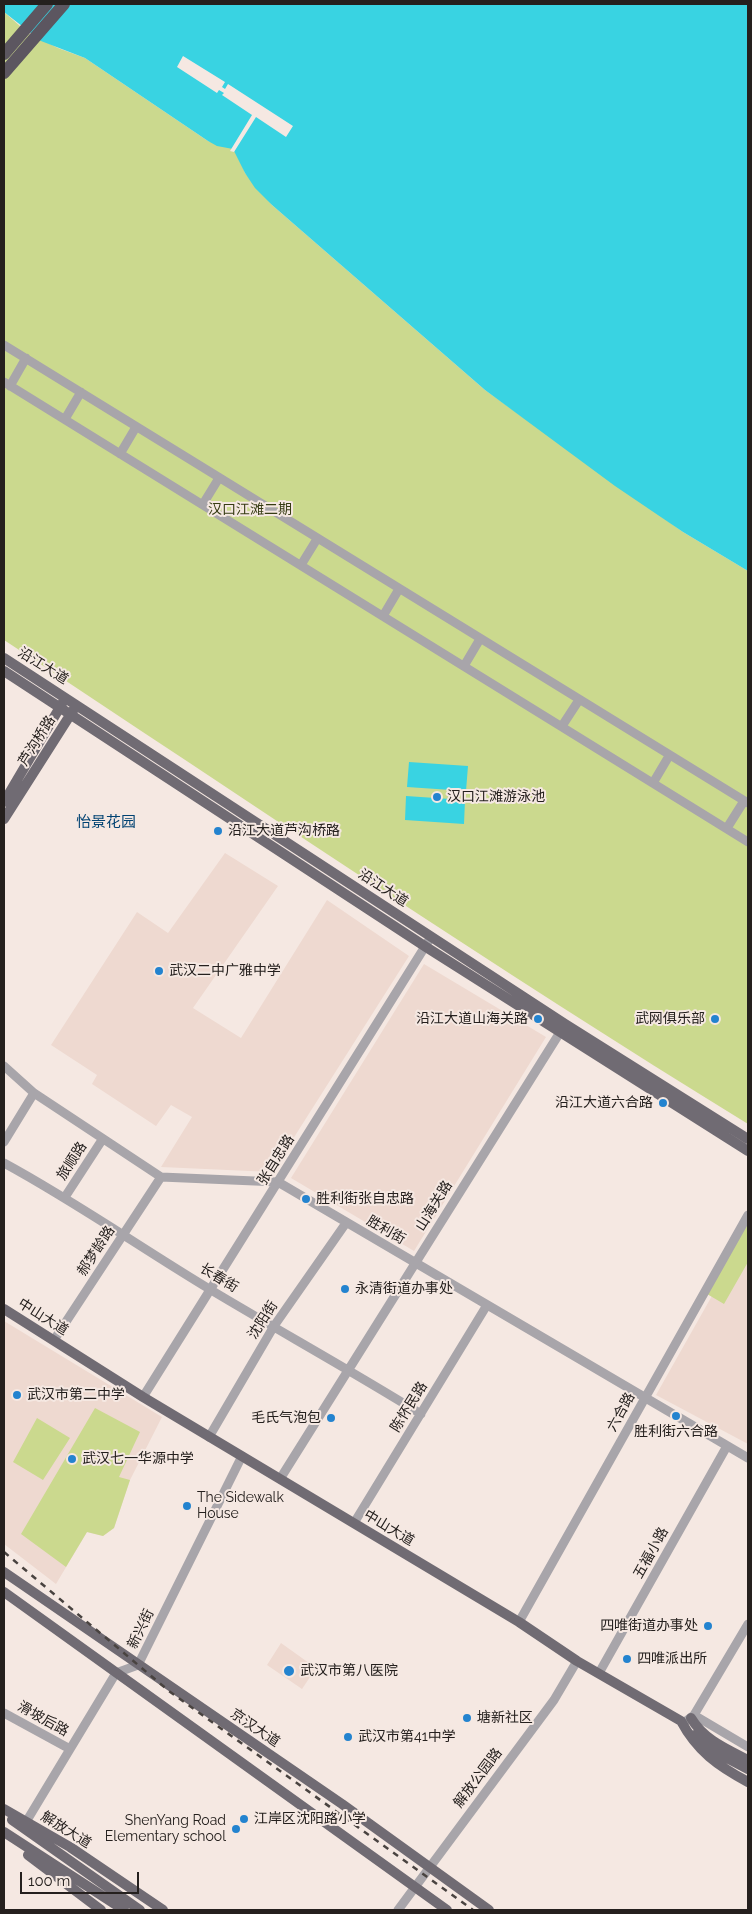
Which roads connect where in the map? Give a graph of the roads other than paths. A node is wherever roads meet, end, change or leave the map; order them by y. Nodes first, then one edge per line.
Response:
1 (47, 4) edge
2 (64, 4) edge
3 (4, 54) edge
4 (4, 73) edge
5 (4, 344) edge
6 (26, 358) junction
7 (7, 384) edge
8 (81, 392) junction
9 (65, 419) junction
10 (136, 427) junction
11 (120, 454) junction
12 (219, 478) junction
13 (202, 504) junction
14 (317, 539) junction
15 (301, 565) junction
16 (399, 589) junction
17 (383, 616) junction
18 (480, 639) junction
19 (4, 658) edge
20 (464, 666) junction
21 (4, 671) edge
22 (66, 697) junction
23 (579, 700) junction
24 (77, 704) junction
25 (60, 708) junction
26 (70, 714) junction
27 (562, 726) junction
28 (669, 756) junction
29 (653, 783) junction
30 (4, 802) edge
31 (746, 802) edge
32 (4, 820) edge
33 (727, 828) junction
34 (748, 842) edge
35 (431, 937) junction
36 (426, 947) junction
37 (563, 1029) junction
38 (4, 1066) edge
39 (34, 1093) junction
40 (748, 1139) edge
41 (102, 1140) junction
42 (4, 1142) edge
43 (748, 1151) edge
44 (4, 1163) edge
45 (161, 1177) junction
46 (278, 1182) junction
47 (65, 1197) junction
48 (748, 1215) edge
49 (346, 1222) junction
50 (124, 1234) junction
51 (415, 1263) junction
52 (210, 1290) junction
53 (487, 1305) junction
54 (4, 1309) edge
55 (274, 1326) junction
56 (54, 1340) junction
57 (349, 1369) junction
58 (142, 1397) junction
59 (644, 1397) junction
60 (421, 1414) junction
61 (209, 1437) junction
62 (727, 1446) junction
63 (242, 1456) junction
64 (748, 1458) edge
65 (280, 1479) junction
66 (354, 1523) junction
67 (4, 1572) edge
68 (4, 1592) edge
69 (518, 1622) junction
70 (748, 1624) edge
71 (577, 1661) junction
72 (138, 1664) junction
73 (116, 1673) junction
74 (599, 1673) junction
75 (4, 1713) edge
76 (688, 1719) junction
77 (748, 1747) edge
78 (70, 1749) junction
79 (748, 1760) edge
80 (748, 1769) edge
81 (748, 1782) edge
82 (4, 1809) edge
83 (4, 1814) edge
84 (26, 1822) junction
85 (4, 1832) edge
86 (4, 1836) edge
87 (429, 1867) junction
88 (72, 1870) junction
89 (415, 1888) junction
90 (101, 1910) edge
91 (124, 1910) edge
92 (140, 1910) edge
93 (163, 1910) edge
94 (398, 1910) edge
95 (447, 1910) edge
96 (489, 1910) edge

1 - 3 highway
2 - 4 highway
5 - 6 street
6 - 7 street
6 - 8 street
7 - 9 street
8 - 9 street
8 - 10 street
9 - 11 street
10 - 11 street
10 - 12 street
11 - 13 street
12 - 13 street
12 - 14 street
13 - 15 street
14 - 15 street
14 - 16 street
15 - 17 street
16 - 17 street
16 - 18 street
17 - 20 street
18 - 20 street
18 - 23 street
19 - 22 main road, 沿江大道
20 - 27 street
21 - 25 main road, 沿江大道
22 - 24 main road, 沿江大道
22 - 25 main road, 芦沟桥路
23 - 27 street
23 - 28 street
24 - 26 main road, 芦沟桥路
24 - 35 main road, 沿江大道
25 - 26 main road, 沿江大道
25 - 30 main road, 芦沟桥路
26 - 32 main road, 芦沟桥路
26 - 36 main road, 沿江大道
27 - 29 street
28 - 29 street
28 - 31 street
29 - 33 street
31 - 33 street
33 - 34 street
35 - 36 street, 张自忠路
35 - 37 main road, 沿江大道
36 - 37 main road, 沿江大道
36 - 46 street, 张自忠路
37 - 40 main road, 沿江大道
37 - 43 main road, 沿江大道
37 - 51 street, 山海关路
38 - 39 street, 胜利街
39 - 41 street, 胜利街
39 - 42 street
41 - 45 street, 胜利街
41 - 47 street, 旅顺路
44 - 47 street, 长春街
45 - 46 street, 胜利街
45 - 50 street, 郝梦龄路
46 - 49 street, 胜利街
46 - 52 street, 张自忠路
47 - 50 street, 长春街
48 - 59 street, 六合路
49 - 51 street, 胜利街
49 - 55 street, 沈阳街
50 - 52 street, 长春街
50 - 56 street, 郝梦龄路
51 - 53 street, 胜利街
51 - 57 street, 山海关路
52 - 55 street, 长春街
52 - 58 street, 张自忠路
53 - 59 street, 胜利街
53 - 60 street, 陈怀民路
54 - 56 main road, 中山大道
55 - 57 street, 长春街
55 - 61 street, 沈阳街
56 - 58 main road, 中山大道
57 - 60 street, 长春街
57 - 65 street, 山海关路
58 - 61 main road, 中山大道
59 - 62 street, 胜利街
59 - 69 street, 六合路
60 - 66 street, 陈怀民路
61 - 63 main road, 中山大道
62 - 64 street, 胜利街
62 - 74 street, 五福小路
63 - 65 main road, 中山大道
63 - 72 street, 新兴街
65 - 66 main road, 中山大道
66 - 69 main road, 中山大道
67 - 72 main road, 京汉大道
68 - 73 main road
69 - 71 main road, 中山大道
70 - 76 street
71 - 74 main road, 中山大道
71 - 87 street, 解放公园路
72 - 73 street, 新兴街
72 - 87 main road, 京汉大道
73 - 78 street
73 - 89 main road
74 - 76 main road, 中山大道
75 - 78 street, 滑坡后路
76 - 77 street, 中山大道
76 - 79 main road
76 - 80 main road, 中山大道
76 - 81 main road
78 - 84 street
82 - 84 main road, 解放大道
83 - 88 main road, 解放大道
84 - 93 main road, 解放大道
85 - 88 main road, 解放大道
86 - 90 main road
87 - 89 street, 解放公园路
87 - 96 main road, 京汉大道
88 - 91 main road, 解放大道
88 - 92 main road, 解放大道
89 - 94 street, 解放公园路
89 - 95 main road

